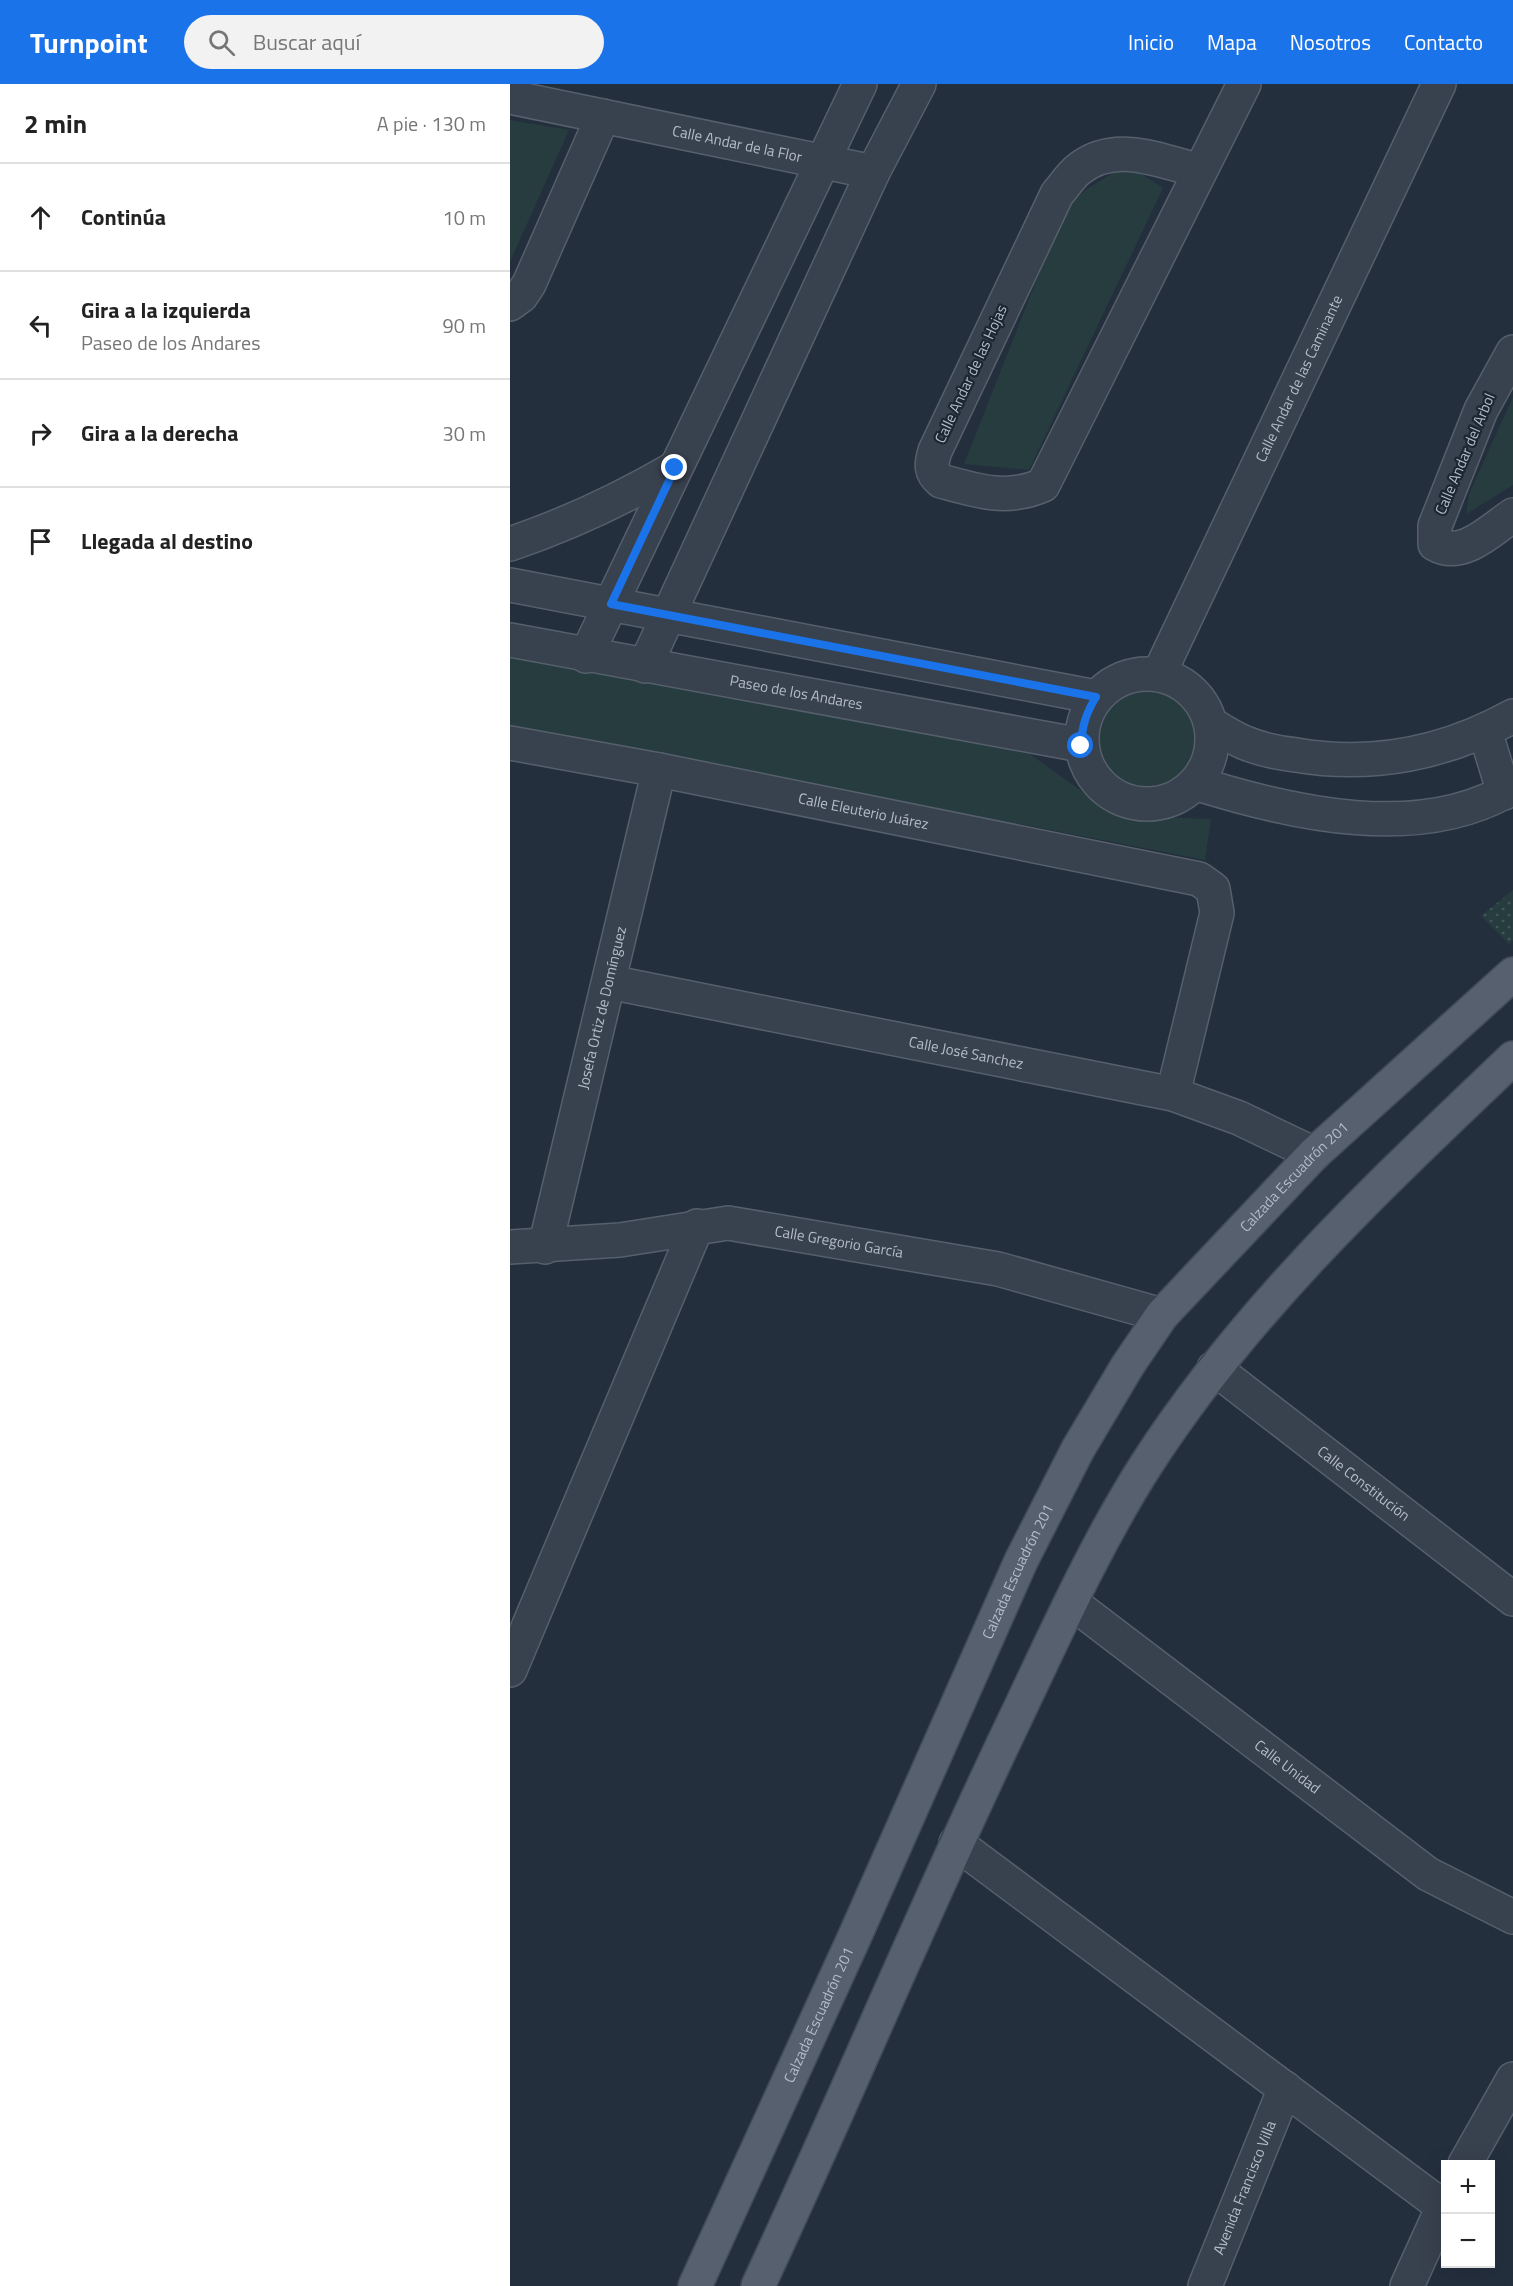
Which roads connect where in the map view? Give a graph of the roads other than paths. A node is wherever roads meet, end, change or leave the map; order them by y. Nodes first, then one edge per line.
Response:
1 (861, 84) edge
2 (919, 84) edge
3 (1244, 84) edge
4 (1439, 84) edge
5 (510, 97) edge
6 (603, 116) junction
7 (822, 162) junction
8 (1200, 171) junction
9 (873, 172) junction
10 (510, 304) edge
11 (1513, 352) edge
12 (675, 468) junction
13 (1513, 515) edge
14 (510, 544) edge
15 (510, 585) edge
16 (611, 604) junction
17 (668, 615) junction
18 (510, 640) edge
19 (586, 656) junction
20 (645, 666) junction
21 (1159, 674) junction
22 (1096, 697) junction
23 (1513, 716) edge
24 (1211, 724) junction
25 (1485, 732) junction
26 (510, 743) edge
27 (1081, 746) junction
28 (659, 770) junction
29 (1195, 783) junction
30 (1509, 790) edge
31 (1513, 974) edge
32 (609, 982) junction
33 (1513, 1058) edge
34 (1173, 1094) junction
35 (1314, 1154) junction
36 (697, 1226) junction
37 (510, 1247) edge
38 (545, 1247) junction
39 (1162, 1315) junction
40 (1214, 1368) junction
41 (1513, 1599) edge
42 (1071, 1602) junction
43 (510, 1670) edge
44 (956, 1843) junction
45 (1513, 1917) edge
46 (1513, 2079) edge
47 (1285, 2088) junction
48 (1467, 2160) edge
49 (1441, 2201) edge
50 (1441, 2210) edge
51 (695, 2286) edge
52 (758, 2286) edge
53 (1205, 2286) edge
54 (1407, 2286) edge

1 - 7 street
2 - 9 street
3 - 8 street, Calle Andar de las Hojas
4 - 21 street, Calle Andar de las Caminante
5 - 6 street, Calle Andar de la Flor
6 - 7 street, Calle Andar de la Flor
6 - 10 street
7 - 9 street, Calle Andar de la Flor
7 - 12 street
8 - 8 street, Calle Andar de las Hojas
9 - 17 street
11 - 13 street, Calle Andar del Arbol
12 - 14 street
12 - 16 street
15 - 16 street
16 - 17 street
16 - 19 street
17 - 20 street
17 - 22 street
18 - 19 street, Paseo de los Andares
19 - 20 street, Paseo de los Andares
20 - 27 street, Paseo de los Andares
21 - 22 street
21 - 24 street
22 - 27 street
23 - 25 street
24 - 25 street
24 - 29 street
25 - 30 street
26 - 28 street, Calle Eleuterio Juárez
27 - 29 street
28 - 32 street, Josefa Ortiz de Domínguez
28 - 34 street, Calle Eleuterio Juárez
29 - 30 street
31 - 35 main road, Calzada Escuadrón 201
32 - 34 street, Calle José Sanchez
32 - 38 street, Josefa Ortiz de Domínguez
33 - 40 main road
34 - 35 street, Calle José Sanchez
35 - 39 main road, Calzada Escuadrón 201
36 - 38 street, Calle Gregorio García
36 - 39 street, Calle Gregorio García
36 - 43 street
37 - 38 street, Calle Gregorio García
39 - 51 main road, Calzada Escuadrón 201
40 - 41 street, Calle Constitución
40 - 42 main road
42 - 44 main road
42 - 45 street, Calle Unidad
44 - 47 street
44 - 52 main road
46 - 48 street
47 - 49 street
47 - 53 street, Avenida Francisco Villa
50 - 54 street

